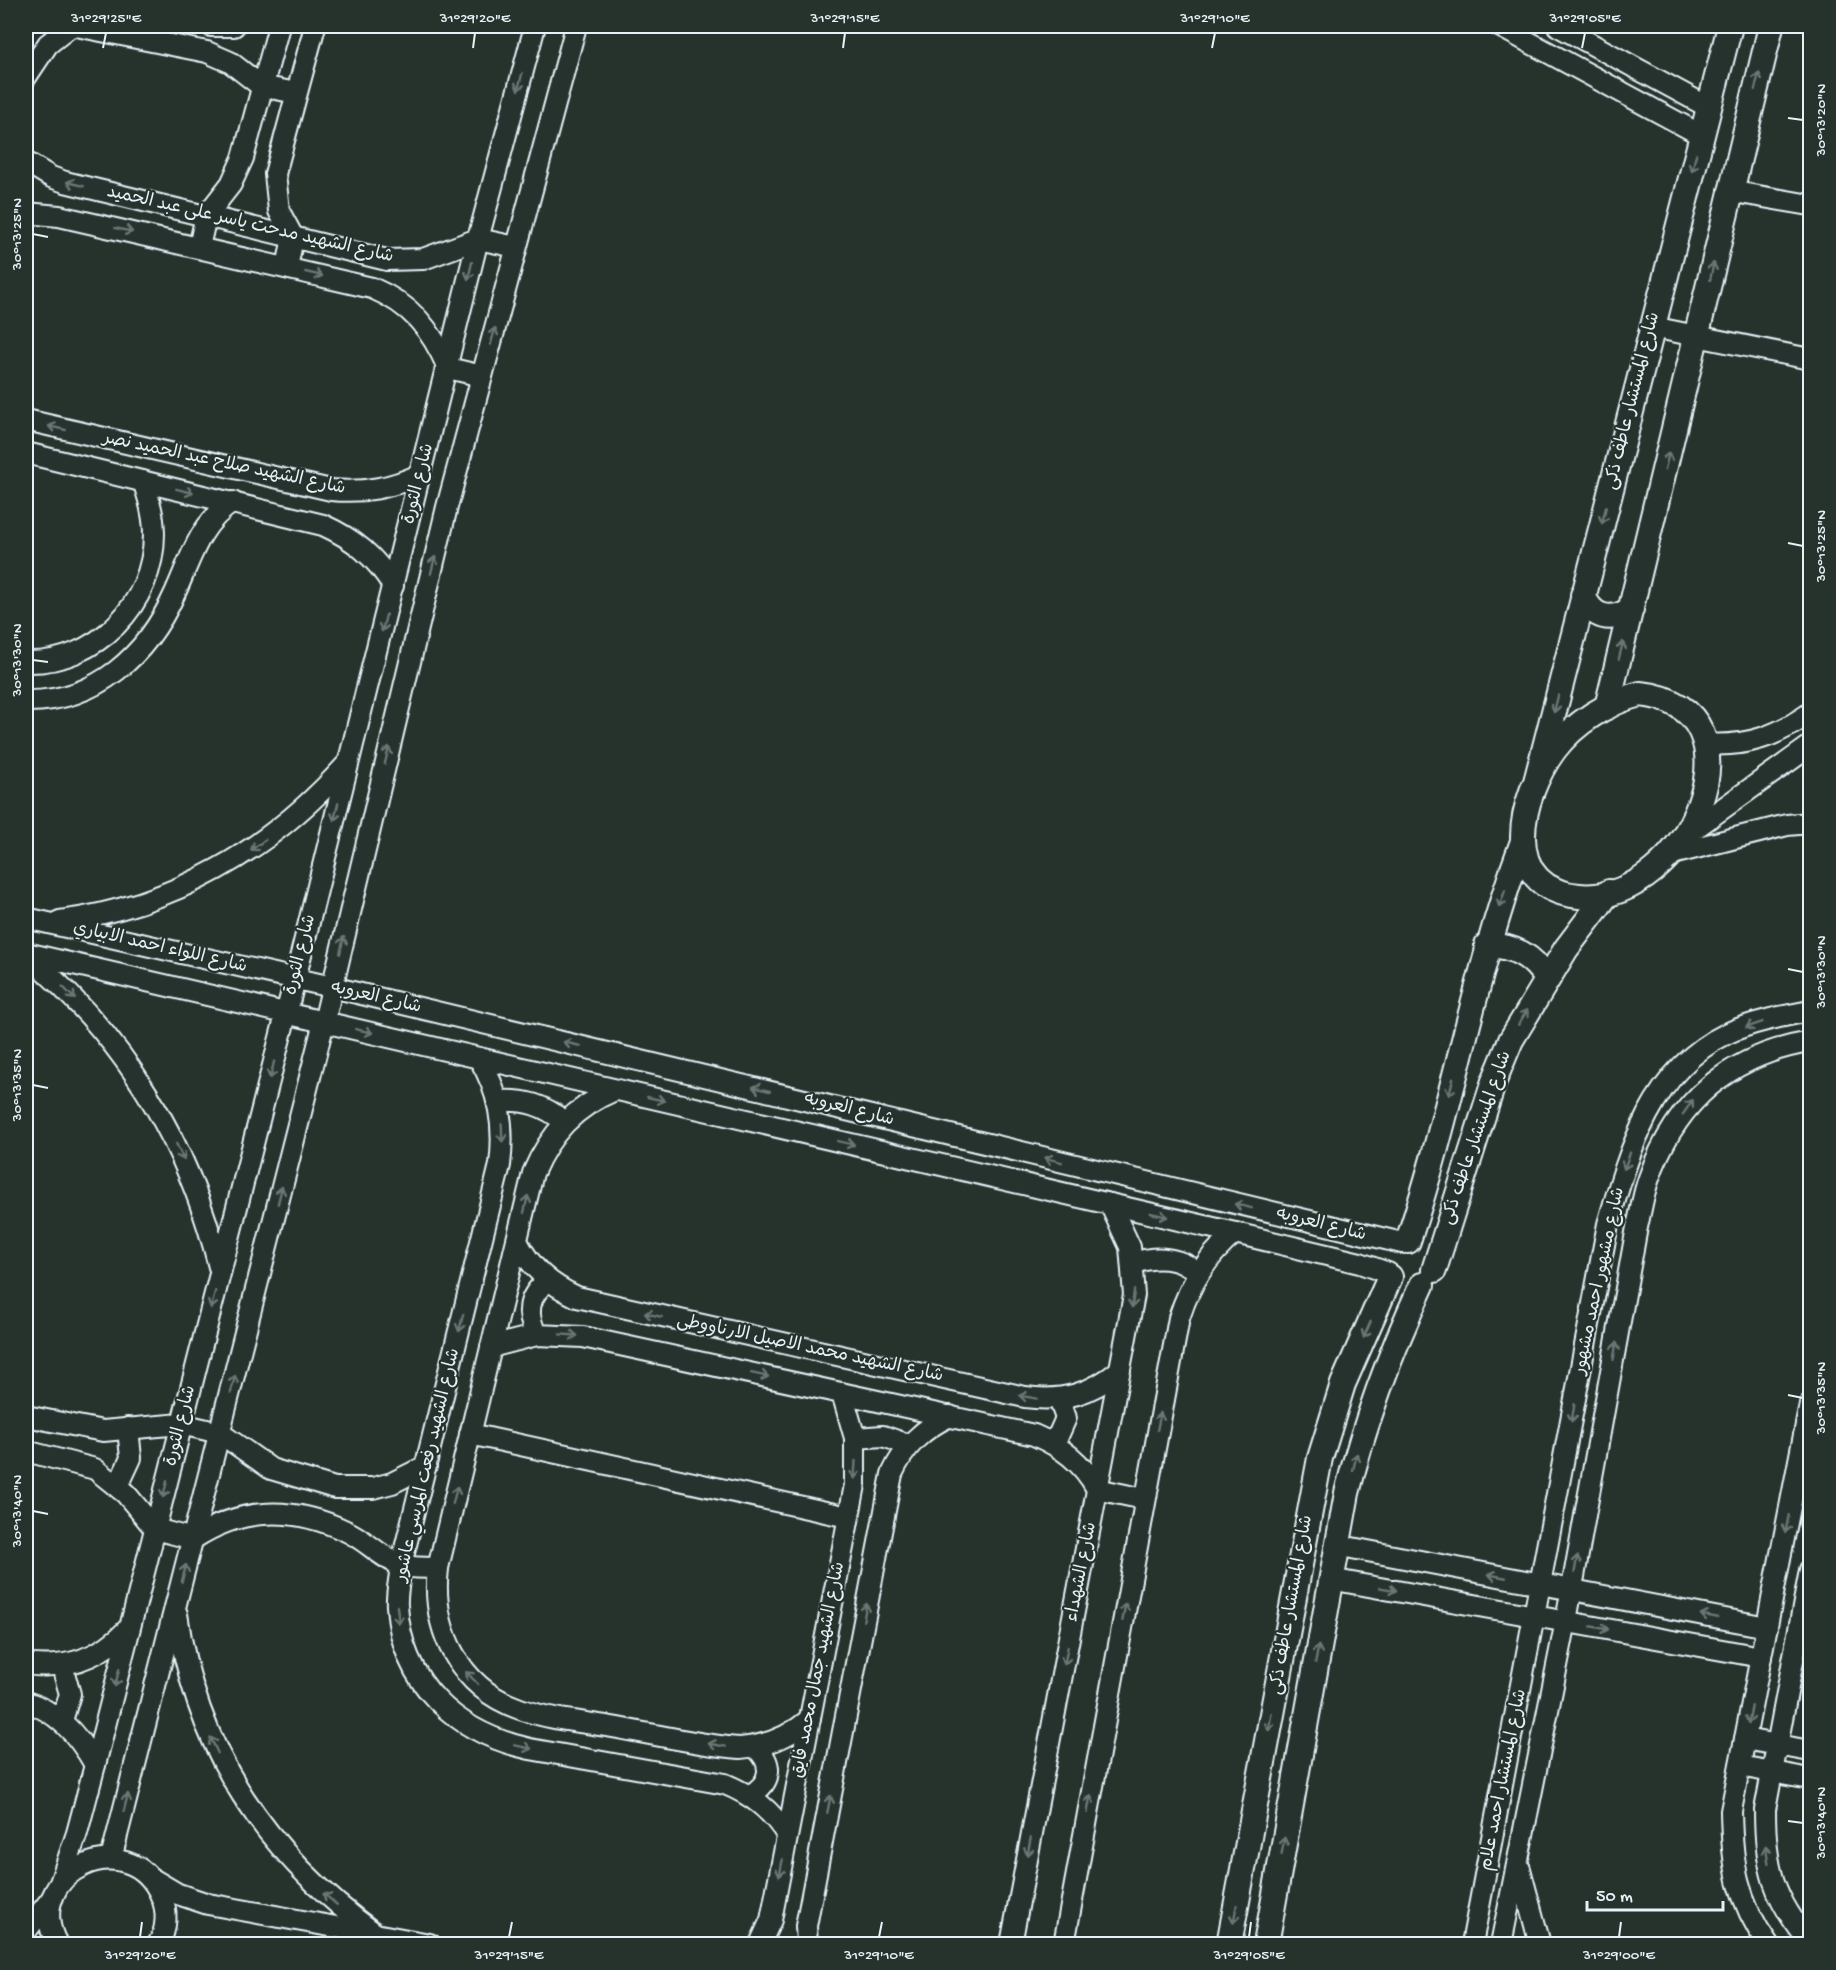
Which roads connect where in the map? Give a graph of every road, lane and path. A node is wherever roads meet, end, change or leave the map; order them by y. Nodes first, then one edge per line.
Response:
1 (70, 26) edge
2 (76, 26) edge
3 (211, 26) edge
4 (234, 26) edge
5 (279, 26) edge
6 (315, 26) edge
7 (535, 26) edge
8 (576, 26) edge
9 (1499, 26) edge
10 (1558, 26) edge
11 (1730, 26) edge
12 (1771, 26) edge
13 (26, 77) edge
14 (261, 86) junction
15 (296, 93) junction
16 (1708, 107) junction
17 (1701, 135) junction
18 (26, 162) edge
19 (1729, 191) junction
20 (1810, 205) edge
21 (26, 213) edge
22 (206, 216) junction
23 (292, 237) junction
24 (478, 239) junction
25 (199, 247) junction
26 (516, 247) junction
27 (286, 268) junction
28 (1652, 327) junction
29 (1698, 336) junction
30 (1810, 359) edge
31 (448, 368) junction
32 (482, 376) junction
33 (26, 420) edge
34 (94, 436) junction
35 (27, 459) edge
36 (87, 468) junction
37 (421, 474) junction
38 (143, 481) junction
39 (233, 502) junction
40 (393, 586) junction
41 (1583, 595) junction
42 (1630, 609) junction
43 (26, 662) edge
44 (26, 700) edge
45 (1607, 707) junction
46 (1810, 713) edge
47 (1781, 732) junction
48 (1706, 744) junction
49 (1803, 751) edge
50 (348, 763) junction
51 (1537, 778) junction
52 (1810, 823) edge
53 (1687, 834) junction
54 (1522, 844) junction
55 (1672, 854) junction
56 (1609, 892) junction
57 (26, 918) edge
58 (48, 923) junction
59 (1487, 945) junction
60 (26, 954) edge
61 (295, 979) junction
62 (1547, 979) junction
63 (332, 987) junction
64 (1810, 1011) edge
65 (286, 1014) junction
66 (324, 1022) junction
67 (1810, 1042) edge
68 (479, 1058) junction
69 (615, 1090) junction
70 (799, 1098) junction
71 (498, 1101) junction
72 (564, 1122) junction
73 (792, 1130) junction
74 (1110, 1204) junction
75 (1235, 1233) junction
76 (1357, 1233) junction
77 (517, 1241) junction
78 (1405, 1242) junction
79 (1350, 1261) junction
80 (1134, 1263) junction
81 (220, 1272) junction
82 (1198, 1272) junction
83 (1389, 1275) junction
84 (1428, 1277) junction
85 (547, 1281) junction
86 (537, 1335) junction
87 (491, 1347) junction
88 (1120, 1370) junction
89 (842, 1393) junction
90 (1059, 1399) junction
91 (1810, 1404) edge
92 (26, 1416) edge
93 (950, 1416) junction
94 (182, 1424) junction
95 (128, 1428) junction
96 (220, 1433) junction
97 (470, 1434) junction
98 (855, 1438) junction
99 (1050, 1441) junction
100 (909, 1445) junction
101 (26, 1451) edge
102 (426, 1466) junction
103 (118, 1486) junction
104 (1097, 1489) junction
105 (1144, 1499) junction
106 (848, 1517) junction
107 (155, 1529) junction
108 (193, 1539) junction
109 (1336, 1545) junction
110 (401, 1565) junction
111 (438, 1568) junction
112 (1810, 1570) edge
113 (1330, 1579) junction
114 (1542, 1584) junction
115 (1572, 1590) junction
116 (176, 1605) junction
117 (1536, 1616) junction
118 (1566, 1621) junction
119 (1767, 1627) junction
120 (129, 1628) junction
121 (1761, 1657) junction
122 (26, 1664) edge
123 (62, 1666) junction
124 (26, 1702) edge
125 (810, 1719) junction
126 (62, 1721) junction
127 (1745, 1739) junction
128 (1778, 1745) junction
129 (755, 1747) junction
130 (1810, 1751) edge
131 (95, 1765) junction
132 (1740, 1766) junction
133 (1773, 1772) junction
134 (1810, 1779) edge
135 (750, 1795) junction
136 (787, 1835) junction
137 (111, 1859) junction
138 (1519, 1865) junction
139 (151, 1878) junction
140 (56, 1890) junction
141 (26, 1931) edge
142 (377, 1935) junction
143 (402, 1942) edge
144 (1810, 1942) edge
145 (57, 1944) edge
146 (158, 1944) edge
147 (430, 1944) edge
148 (759, 1944) edge
149 (807, 1944) edge
150 (1011, 1944) edge
151 (1064, 1944) edge
152 (1229, 1944) edge
153 (1266, 1944) edge
154 (1472, 1944) edge
155 (1502, 1944) edge
156 (1540, 1944) edge
157 (1768, 1944) edge

1 - 13 street
2 - 14 street
3 - 4 street
5 - 14 street
6 - 15 street
7 -> 24 street, شارع الثورة
8 - 26 street, شارع الثورة
9 - 17 street
10 - 16 street
11 - 16 street, شارع المستشار عاطف ذكى
19 -> 12 street
14 - 15 street
14 - 22 street
15 - 23 street
16 - 17 street, شارع المستشار عاطف ذكى
17 -> 28 street, شارع المستشار عاطف ذكى
22 -> 18 street, شارع الشهيد مدحت ياسر على عبد الحميد
19 - 20 street
29 -> 19 street
21 -> 25 street, شارع الشهيد مدحت ياسر على عبد الحميد
22 - 23 street, شارع الشهيد مدحت ياسر على عبد الحميد
22 - 25 street
23 - 24 street, شارع الشهيد مدحت ياسر على عبد الحميد
23 - 27 street
24 - 26 street
24 -> 31 street, شارع الثورة
25 - 27 street, شارع الشهيد مدحت ياسر على عبد الحميد
32 -> 26 street, شارع الثورة
27 -> 31 street, شارع الشهيد مدحت ياسر على عبد الحميد
28 - 29 street
28 -> 41 street, شارع المستشار عاطف ذكى
29 - 30 street
42 -> 29 street
31 - 32 street
31 - 37 street, شارع الثورة
63 -> 32 street, شارع الثورة
34 -> 33 street, شارع الشهيد صلاح عبد الحميد نصر
34 - 36 street
34 - 37 street, شارع الشهيد صلاح عبد الحميد نصر
35 - 36 street, شارع الشهيد صلاح عبد الحميد نصر
36 - 38 street, شارع الشهيد صلاح عبد الحميد نصر
37 - 40 street, شارع الثورة
38 -> 39 street, شارع الشهيد صلاح عبد الحميد نصر
38 - 43 street
39 - 40 street, شارع الشهيد صلاح عبد الحميد نصر
39 - 44 street
40 -> 50 street, شارع الثورة
41 - 42 street
41 -> 51 street, شارع المستشار عاطف ذكى
45 -> 42 street
45 - 48 street
45 - 51 street
46 - 47 street
47 - 48 street
47 - 49 street
48 - 53 street
49 - 53 street
50 -> 58 street
50 -> 61 street, شارع الثورة
51 - 54 street
52 - 55 street
53 - 55 street
54 - 56 street
54 -> 59 street, شارع المستشار عاطف ذكى
55 - 56 street
56 - 62 street, شارع المستشار عاطف ذكى
57 - 58 street, شارع اللواء احمد الابياري
58 - 61 street, شارع اللواء احمد الابياري
59 - 62 street
59 -> 78 street, شارع المستشار عاطف ذكى
60 - 65 street, شارع اللواء احمد الابياري
60 -> 81 street
61 - 63 street, شارع العروبه
61 - 65 street, شارع الثورة
84 -> 62 street, شارع المستشار عاطف ذكى
63 - 66 street, شارع الثورة
70 -> 63 street, شارع العروبه
64 -> 114 street, شارع مشهور احمد مشهور
65 - 66 street, شارع العروبه
65 -> 81 street, شارع الثورة
66 -> 68 street, شارع العروبه
96 -> 66 street, شارع الثورة
115 -> 67 street, شارع مشهور احمد مشهور
68 - 69 street, شارع العروبه
68 - 71 street, شارع الشهيد رفعت المرسي عاشور
69 - 72 street, شارع الشهيد رفعت المرسي عاشور
69 -> 73 street, شارع العروبه
70 - 73 street
76 -> 70 street, شارع العروبه
71 - 72 street
71 -> 102 street, شارع الشهيد رفعت المرسي عاشور
77 -> 72 street, شارع الشهيد رفعت المرسي عاشور
73 -> 74 street, شارع العروبه
74 -> 75 street, شارع العروبه
74 - 80 street, شارع الشهداء
75 - 79 street, شارع العروبه
75 - 82 street
76 - 78 street, شارع العروبه
76 - 79 street
77 - 85 street, شارع الشهيد محمد الاصيل الارناووطى
77 - 87 street, شارع الشهيد رفعت المرسي عاشور
78 - 83 street
78 - 84 street
79 - 83 street, شارع العروبه
80 - 82 street
80 -> 88 street, شارع الشهداء
81 -> 94 street, شارع الثورة
105 -> 82 street
83 - 84 street
83 -> 152 street, شارع المستشار عاطف ذكى
109 -> 84 street, شارع المستشار عاطف ذكى
85 - 86 street
90 -> 85 street, شارع الشهيد محمد الاصيل الارناووطى
86 - 87 street, شارع الشهيد محمد الاصيل الارناووطى
86 -> 89 street, شارع الشهيد محمد الاصيل الارناووطى
87 - 97 street, شارع الشهيد رفعت المرسي عاشور
88 - 90 street, شارع الشهيد محمد الاصيل الارناووطى
88 - 104 street, شارع الشهداء
89 - 93 street, شارع الشهيد محمد الاصيل الارناووطى
89 - 98 street, شارع الشهيد جمال محمد فايق
90 - 99 street
91 -> 119 street
92 - 95 street
93 - 99 street, شارع الشهيد محمد الاصيل الارناووطى
93 - 100 street, شارع الشهيد جمال محمد فايق
94 - 95 street
94 - 96 street
94 -> 107 street, شارع الثورة
95 - 103 street
96 - 102 street
96 - 108 street, شارع الثورة
97 - 106 street
111 -> 97 street, شارع الشهيد رفعت المرسي عاشور
98 - 100 street
98 -> 106 street, شارع الشهيد جمال محمد فايق
99 - 104 street, شارع الشهيد محمد الاصيل الارناووطى
149 -> 100 street, شارع الشهيد جمال محمد فايق
101 - 103 street
102 - 110 street, شارع الشهيد رفعت المرسي عاشور
103 - 107 street
104 - 105 street
104 -> 150 street, شارع الشهداء
151 -> 105 street
106 - 125 street, شارع الشهيد جمال محمد فايق
107 - 108 street
107 - 120 street, شارع الثورة
108 - 110 street
116 -> 108 street, شارع الثورة
109 - 113 street, شارع المستشار عاطف ذكى
114 -> 109 street
110 - 111 street
110 -> 135 street, شارع الشهيد رفعت المرسي عاشور
129 -> 111 street, شارع الشهيد رفعت المرسي عاشور
112 - 128 street
113 -> 117 street
153 -> 113 street, شارع المستشار عاطف ذكى
114 - 115 street
114 - 117 street, شارع مشهور احمد مشهور
115 - 118 street, شارع مشهور احمد مشهور
119 -> 115 street
137 -> 116 street, شارع الثورة
142 -> 116 street
117 - 118 street
117 - 154 street, شارع المستشار احمد علام
118 -> 121 street
118 - 138 street, شارع المستشار احمد علام
119 - 121 street
120 - 123 street
120 -> 131 street, شارع الثورة
121 -> 127 street
122 - 123 street
123 - 126 street
124 - 126 street
125 - 129 street, شارع الشهيد رفعت المرسي عاشور
125 - 136 street, شارع الشهيد جمال محمد فايق
126 - 131 street
127 - 128 street
127 - 132 street
128 - 130 street
128 - 133 street
129 - 135 street
131 - 140 street, شارع الثورة
132 - 133 street
132 - 157 street
133 - 134 street
144 -> 133 street
135 - 136 street, شارع الشهيد رفعت المرسي عاشور
136 -> 148 street, شارع الشهيد جمال محمد فايق
137 - 139 street
137 - 140 street
138 - 155 street, شارع المستشار احمد علام
138 - 156 street
139 - 142 street
139 - 146 street
140 - 141 street, شارع الثورة
140 - 145 street
142 - 143 street
143 - 147 street

